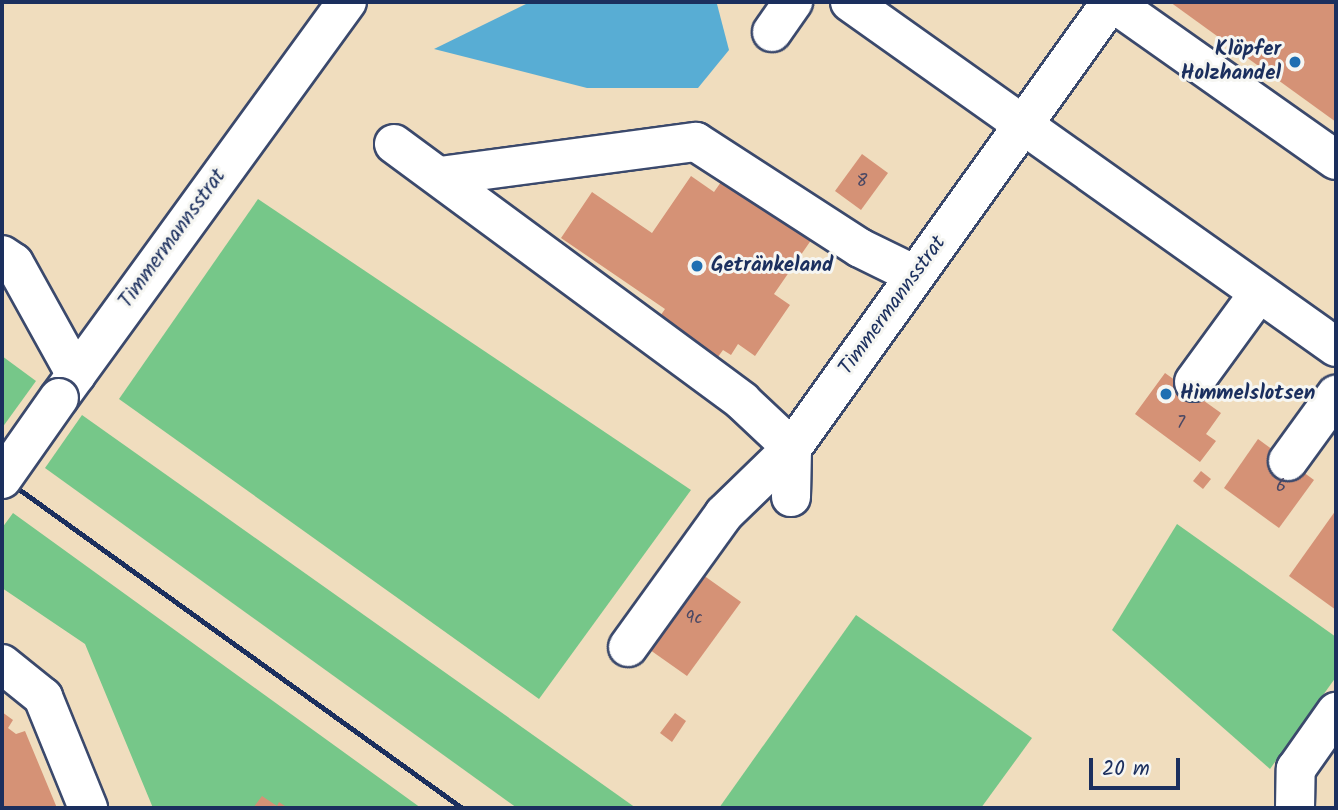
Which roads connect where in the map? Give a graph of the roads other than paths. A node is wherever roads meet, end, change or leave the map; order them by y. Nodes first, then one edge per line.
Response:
1 (347, 2) edge
2 (850, 2) edge
3 (1112, 2) edge
4 (1024, 125) junction
5 (394, 144) dead end
6 (1336, 160) edge
7 (440, 176) junction
8 (2, 255) edge
9 (915, 275) junction
10 (1259, 293) junction
11 (1333, 339) edge
12 (1194, 382) dead end
13 (67, 386) junction
14 (1336, 395) edge
15 (792, 448) junction
16 (1288, 461) dead end
17 (2, 478) edge
18 (791, 497) dead end
19 (628, 647) dead end
20 (2, 664) edge
21 (1336, 713) edge
22 (88, 808) edge
23 (1295, 808) edge

1 - 13 street, Timmermannsstrat
2 - 4 street
3 - 4 street, Timmermannsstrat
3 - 6 street
4 - 9 street, Timmermannsstrat
4 - 10 street
5 - 7 street
7 - 9 street
7 - 15 street
8 - 13 street
9 - 15 street, Timmermannsstrat
10 - 11 street
10 - 12 street
13 - 17 street, Timmermannsstrat, bridge
14 - 16 street
15 - 18 street
15 - 19 street, Timmermannsstrat
20 - 22 street
21 - 23 street

